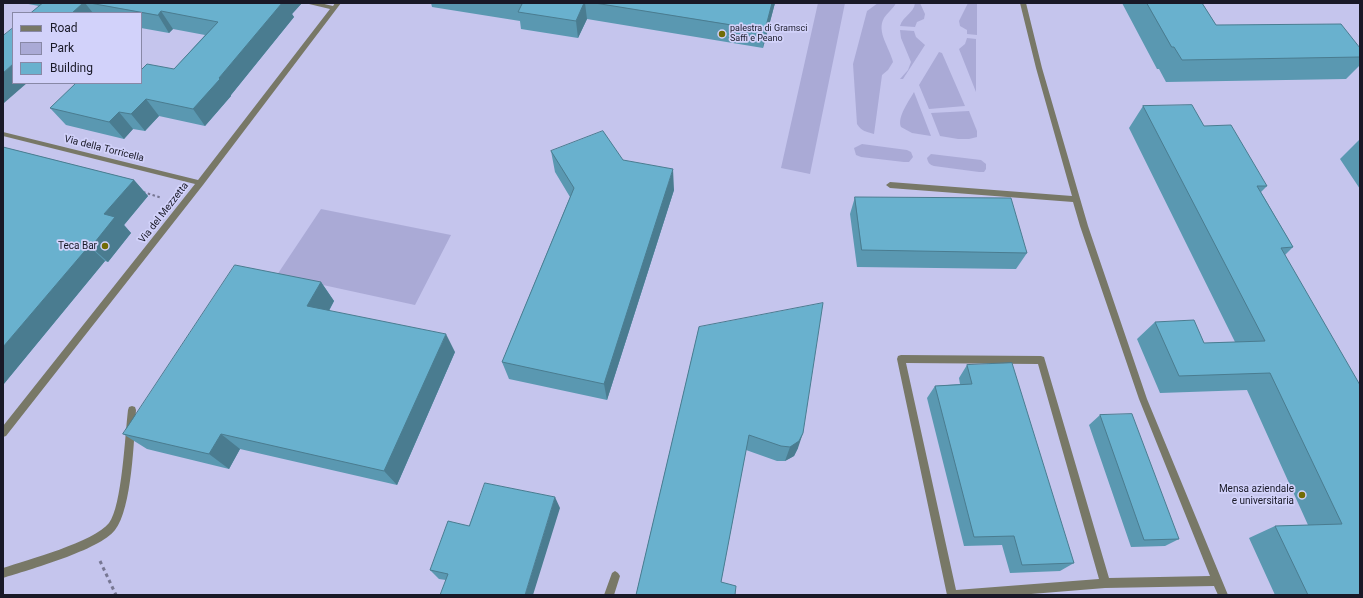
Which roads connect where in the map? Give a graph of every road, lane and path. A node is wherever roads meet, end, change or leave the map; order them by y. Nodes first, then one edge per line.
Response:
1 (311, 3) edge
2 (1023, 3) edge
3 (336, 5) edge
4 (3, 134) edge
5 (200, 183) junction
6 (890, 185) dead end
7 (140, 191) dead end
8 (163, 197) dead end
9 (1076, 199) junction
10 (132, 410) dead end
11 (3, 432) edge
12 (91, 542) junction
13 (3, 573) edge
14 (615, 576) dead end
15 (1217, 581) junction
16 (1105, 583) junction
17 (116, 595) edge
18 (609, 595) edge
19 (952, 595) edge
20 (957, 595) edge
21 (1223, 595) edge

1 - 3 street
2 - 9 street
3 - 5 street, Via del Mezzetta
4 - 5 street, Via della Torricella
5 - 11 street, Via del Mezzetta
6 - 9 street
7 - 8 path
9 - 15 street
10 - 12 street
12 - 13 street
12 - 17 path
14 - 18 street
15 - 16 street
15 - 21 street
16 - 19 street
16 - 20 street

